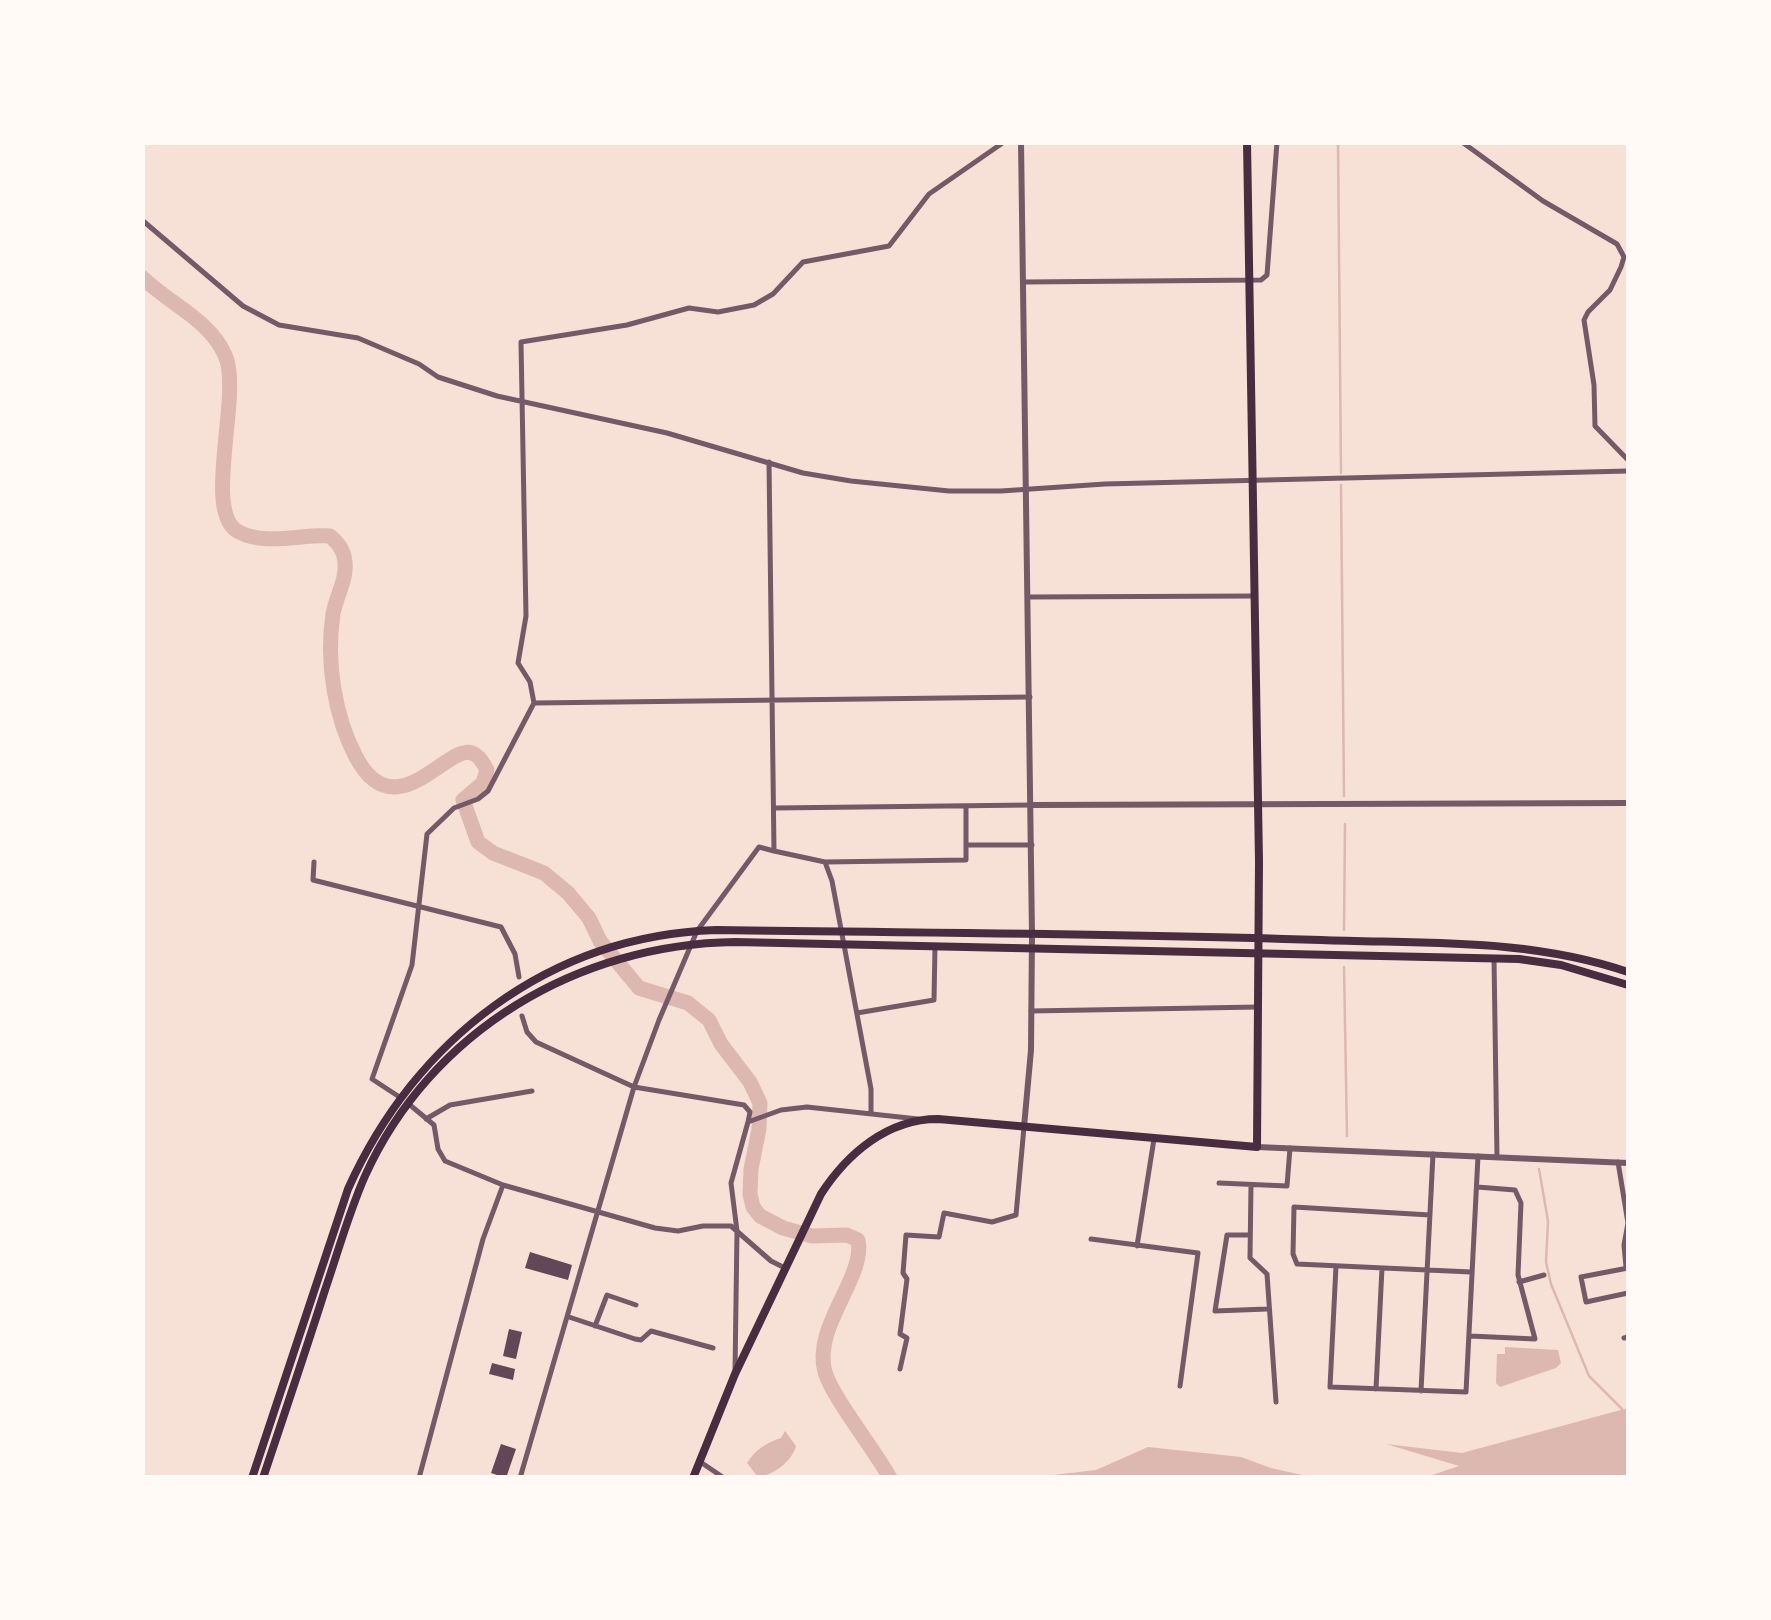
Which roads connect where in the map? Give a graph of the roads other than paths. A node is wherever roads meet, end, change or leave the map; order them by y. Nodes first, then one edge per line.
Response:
1 (1004, 142) edge
2 (1022, 142) edge
3 (1248, 142) edge
4 (1277, 142) edge
5 (1462, 142) edge
6 (142, 220) edge
7 (1248, 280) junction
8 (1025, 282) junction
9 (524, 401) junction
10 (1628, 460) edge
11 (770, 462) junction
12 (1628, 472) edge
13 (1253, 479) junction
14 (1027, 490) junction
15 (1254, 596) junction
16 (1029, 598) junction
17 (1030, 697) junction
18 (773, 700) junction
19 (534, 703) junction
20 (1628, 803) edge
21 (1258, 804) junction
22 (1031, 805) junction
23 (966, 806) junction
24 (775, 808) junction
25 (1032, 845) junction
26 (966, 846) junction
27 (774, 850) junction
28 (314, 862) dead end
29 (825, 862) junction
30 (418, 906) junction
31 (697, 931) junction
32 (842, 932) junction
33 (1032, 936) junction
34 (1259, 938) junction
35 (691, 944) junction
36 (844, 945) junction
37 (935, 946) junction
38 (1032, 949) junction
39 (1259, 952) junction
40 (1494, 958) junction
41 (1628, 972) edge
42 (519, 978) dead end
43 (1628, 985) edge
44 (1258, 1007) junction
45 (1031, 1010) junction
46 (858, 1012) junction
47 (522, 1016) dead end
48 (634, 1087) junction
49 (532, 1091) dead end
50 (399, 1097) junction
51 (409, 1104) junction
52 (871, 1114) junction
53 (426, 1119) junction
54 (926, 1120) junction
55 (751, 1121) junction
56 (1024, 1127) junction
57 (1154, 1139) junction
58 (1257, 1146) junction
59 (1290, 1148) junction
60 (1433, 1154) junction
61 (1478, 1156) junction
62 (1496, 1157) junction
63 (1618, 1162) junction
64 (1628, 1162) edge
65 (1218, 1183) dead end
66 (503, 1185) junction
67 (1251, 1185) junction
68 (1476, 1187) junction
69 (598, 1213) junction
70 (1430, 1215) junction
71 (738, 1232) junction
72 (1250, 1235) junction
73 (1092, 1239) dead end
74 (1137, 1246) junction
75 (786, 1264) junction
76 (1336, 1266) junction
77 (1382, 1268) junction
78 (1627, 1268) edge
79 (1427, 1269) junction
80 (1471, 1272) junction
81 (1544, 1275) dead end
82 (1519, 1282) junction
83 (1628, 1294) edge
84 (636, 1305) dead end
85 (1268, 1309) junction
86 (569, 1317) junction
87 (595, 1326) junction
88 (1470, 1336) junction
89 (712, 1348) dead end
90 (900, 1369) dead end
91 (735, 1374) junction
92 (1180, 1386) dead end
93 (1376, 1389) junction
94 (1421, 1391) junction
95 (1276, 1402) dead end
96 (700, 1460) junction
97 (252, 1478) edge
98 (264, 1478) edge
99 (419, 1478) edge
100 (520, 1478) edge
101 (692, 1478) edge
102 (724, 1478) edge

1 - 9 street
2 - 8 street
3 - 7 main road
4 - 7 street
5 - 10 street
6 - 9 street
7 - 8 street
7 - 13 main road
8 - 14 street
9 - 11 street
9 - 19 street
11 - 14 street
11 - 18 street
12 - 13 street
13 - 14 street
13 - 15 main road
14 - 16 street
15 - 16 street
15 - 21 main road
16 - 17 street
17 - 18 street
17 - 22 street
18 - 19 street
18 - 24 street
19 - 30 street
20 - 21 street
21 - 22 street
21 - 34 main road
22 - 23 street
22 - 25 street
23 - 24 street
23 - 26 street
24 - 27 street
25 - 26 street
25 - 33 street
26 - 29 street
27 - 29 street
27 - 31 street
28 - 30 street
29 - 32 street
30 - 42 street
30 - 50 street
31 - 32 main road
31 - 35 street
31 - 50 main road
32 - 33 main road
32 - 36 street
33 - 34 main road
33 - 38 street
34 - 39 main road
34 - 41 main road
35 - 36 main road
35 - 48 street
35 - 51 main road
36 - 37 main road
36 - 46 street
37 - 38 main road
37 - 46 street
38 - 39 main road
38 - 45 street
39 - 40 main road
39 - 44 main road
40 - 43 main road
40 - 62 street
44 - 45 street
44 - 58 main road
45 - 56 street
46 - 52 street
47 - 48 street
48 - 55 street
48 - 69 street
49 - 53 street
50 - 51 street
50 - 97 main road
51 - 53 street
51 - 98 main road
52 - 54 street
52 - 55 street
53 - 66 street
54 - 56 main road
54 - 75 main road
55 - 71 street
56 - 57 main road
56 - 90 street
57 - 58 main road
57 - 74 street
58 - 59 street
59 - 60 street
59 - 67 street
60 - 61 street
60 - 70 street
61 - 62 street
61 - 68 street
62 - 63 street
63 - 64 street
63 - 78 street
65 - 67 street
66 - 69 street
66 - 99 street
67 - 72 street
68 - 80 street
68 - 82 street
69 - 71 street
69 - 86 street
70 - 76 street
70 - 79 street
71 - 75 street
71 - 91 street
72 - 85 street
72 - 85 street
73 - 74 street
74 - 92 street
75 - 91 main road
76 - 77 street
76 - 93 street
77 - 79 street
77 - 93 street
78 - 83 street
79 - 80 street
79 - 94 street
80 - 88 street
81 - 82 street
82 - 88 street
84 - 87 street
85 - 95 street
86 - 87 street
86 - 100 street
87 - 89 street
88 - 94 street
91 - 96 main road
93 - 94 street
96 - 101 main road
96 - 102 street

